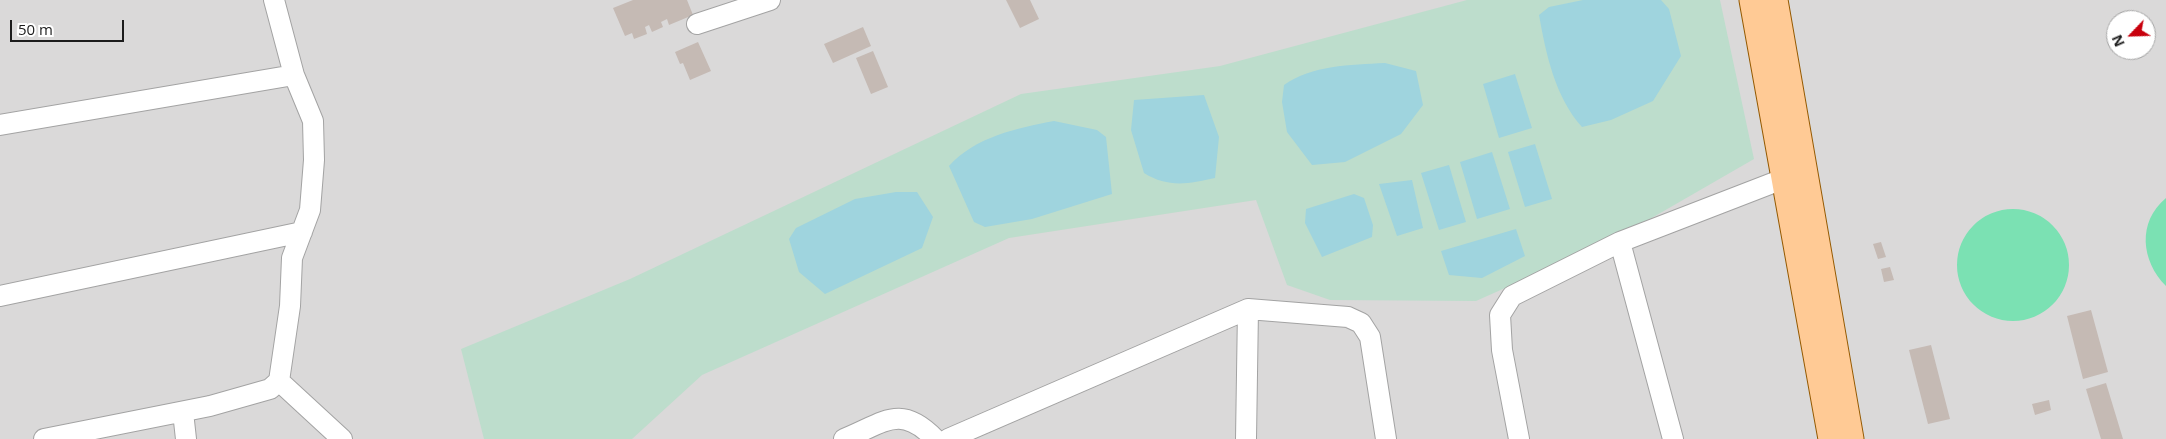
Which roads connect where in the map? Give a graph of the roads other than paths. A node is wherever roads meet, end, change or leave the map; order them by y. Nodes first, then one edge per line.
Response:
1 (274, 0) edge
2 (770, 0) edge
3 (1752, 0) edge
4 (1775, 0) edge
5 (697, 24) dead end
6 (294, 75) junction
7 (0, 125) edge
8 (1783, 179) junction
9 (302, 232) junction
10 (1620, 242) junction
11 (0, 296) edge
12 (1248, 309) junction
13 (279, 381) junction
14 (182, 412) junction
15 (44, 439) edge
16 (186, 439) edge
17 (342, 439) edge
18 (844, 439) edge
19 (935, 439) edge
20 (948, 439) edge
21 (1246, 439) edge
22 (1386, 439) edge
23 (1519, 439) edge
24 (1673, 439) edge
25 (1830, 439) edge
26 (1851, 439) edge

1 - 6 street
2 - 5 street
3 - 8 main road
4 - 26 main road
6 - 7 street
6 - 9 street
8 - 10 street
8 - 25 main road
9 - 11 street
9 - 13 street
10 - 23 street
10 - 24 street
12 - 20 street
12 - 21 street
12 - 22 street
13 - 14 street
13 - 17 street
14 - 15 street
14 - 16 street
18 - 19 street

